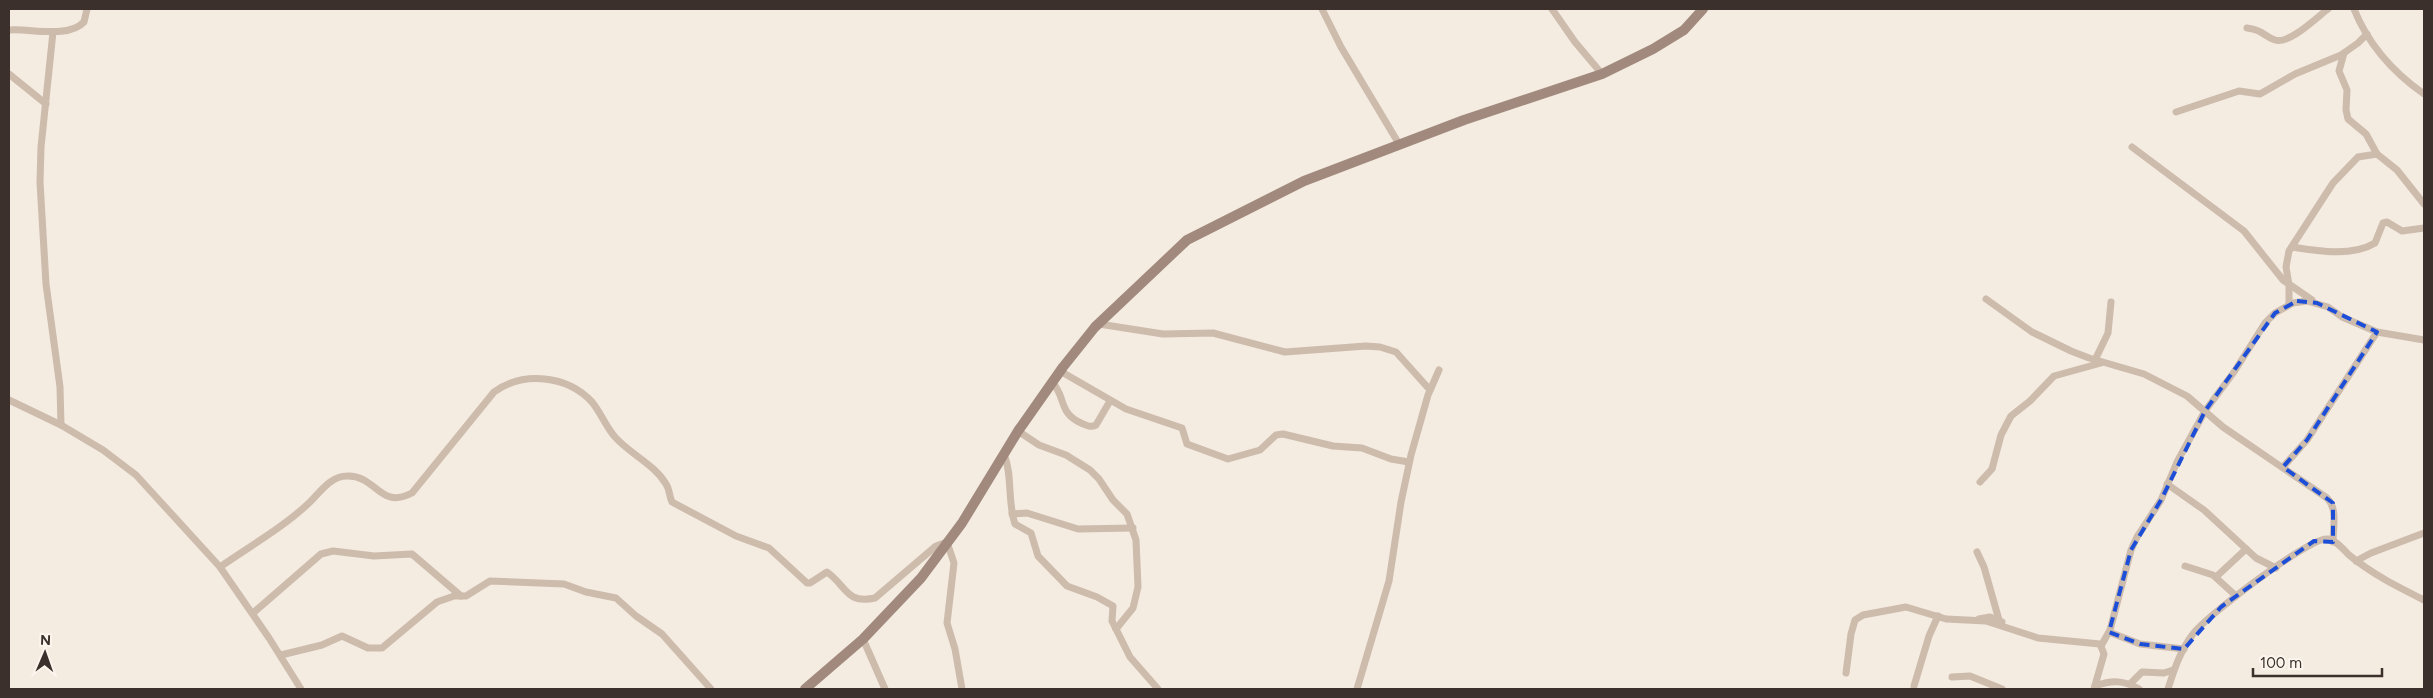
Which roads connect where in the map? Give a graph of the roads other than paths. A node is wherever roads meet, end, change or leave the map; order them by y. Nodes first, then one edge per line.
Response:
1 (87, 9) edge
2 (1322, 9) edge
3 (1552, 9) edge
4 (1703, 9) edge
5 (2328, 9) edge
6 (2354, 9) edge
7 (2247, 28) dead end
8 (9, 30) edge
9 (53, 32) junction
10 (2366, 34) junction
11 (2344, 53) junction
12 (9, 74) edge
13 (1602, 74) junction
14 (2424, 94) edge
15 (46, 104) junction
16 (2176, 112) dead end
17 (1400, 144) junction
18 (2132, 147) dead end
19 (2377, 154) junction
20 (2424, 204) edge
21 (2424, 228) edge
22 (2292, 247) junction
23 (2289, 286) junction
24 (1986, 299) dead end
25 (2111, 302) dead end
26 (2317, 303) junction
27 (2289, 304) junction
28 (1099, 324) junction
29 (2377, 332) junction
30 (2422, 340) edge
31 (2095, 360) junction
32 (2104, 362) junction
33 (1439, 370) dead end
34 (1060, 371) junction
35 (1052, 382) junction
36 (1430, 390) junction
37 (9, 400) edge
38 (1110, 401) junction
39 (2205, 411) junction
40 (61, 425) junction
41 (1018, 431) junction
42 (1004, 454) junction
43 (1409, 462) junction
44 (2283, 467) junction
45 (1980, 482) dead end
46 (2167, 484) junction
47 (1012, 514) junction
48 (1133, 528) junction
49 (2424, 533) edge
50 (947, 542) junction
51 (2333, 542) junction
52 (2246, 549) junction
53 (1978, 552) dead end
54 (2356, 561) junction
55 (2185, 566) dead end
56 (220, 567) junction
57 (2276, 568) junction
58 (2216, 577) junction
59 (2236, 596) junction
60 (462, 597) junction
61 (2424, 600) edge
62 (253, 613) junction
63 (1938, 616) junction
64 (1977, 620) junction
65 (1999, 620) junction
66 (1116, 628) junction
67 (2007, 629) junction
68 (2109, 632) junction
69 (863, 639) junction
70 (2102, 646) junction
71 (2184, 648) junction
72 (280, 655) junction
73 (2173, 670) junction
74 (1846, 673) dead end
75 (1952, 677) dead end
76 (2130, 684) junction
77 (1914, 686) dead end
78 (2095, 687) edge
79 (301, 689) edge
80 (711, 689) edge
81 (805, 689) edge
82 (885, 689) edge
83 (962, 689) edge
84 (1158, 689) edge
85 (1357, 689) edge
86 (2002, 689) edge
87 (2139, 689) edge
88 (2168, 689) edge

1 - 9 street
2 - 17 street
3 - 13 street
4 - 13 street
5 - 7 street
6 - 10 street
8 - 9 street
9 - 15 street
10 - 11 street
10 - 14 street
11 - 16 street
11 - 19 street
12 - 15 street
13 - 17 street
15 - 40 street
17 - 28 street
18 - 23 street
19 - 20 street
19 - 22 street
21 - 22 street
22 - 23 street
23 - 26 street
23 - 27 street
24 - 31 street
25 - 31 street
26 - 27 street
26 - 29 street
27 - 39 street
28 - 34 street
28 - 36 street
29 - 30 street
29 - 44 street
31 - 32 street
32 - 39 street
32 - 45 street
33 - 36 street
34 - 35 street
34 - 38 street
35 - 38 street
35 - 41 street
36 - 43 street
37 - 40 street
38 - 43 street
39 - 44 street
39 - 46 street
40 - 56 street
41 - 42 street
41 - 48 street
42 - 47 street
42 - 50 street
43 - 85 street
44 - 51 street
46 - 52 street
46 - 68 street
47 - 48 street
47 - 66 street
48 - 66 street
49 - 54 street
50 - 56 street
50 - 69 street
50 - 83 street
51 - 54 street
51 - 57 street
52 - 57 street
52 - 58 street
53 - 65 street
54 - 61 street
55 - 58 street
56 - 62 street
57 - 59 street
58 - 59 street
59 - 71 street
60 - 62 street
60 - 72 street
60 - 80 street
62 - 72 street
63 - 64 street
63 - 74 street
63 - 77 street
64 - 65 street
64 - 67 street
65 - 67 street
66 - 84 street
67 - 70 street
68 - 70 street
68 - 71 street
69 - 81 street
69 - 82 street
70 - 78 street
71 - 73 street
72 - 79 street
73 - 76 street
73 - 88 street
75 - 86 street
76 - 78 street
76 - 87 street

